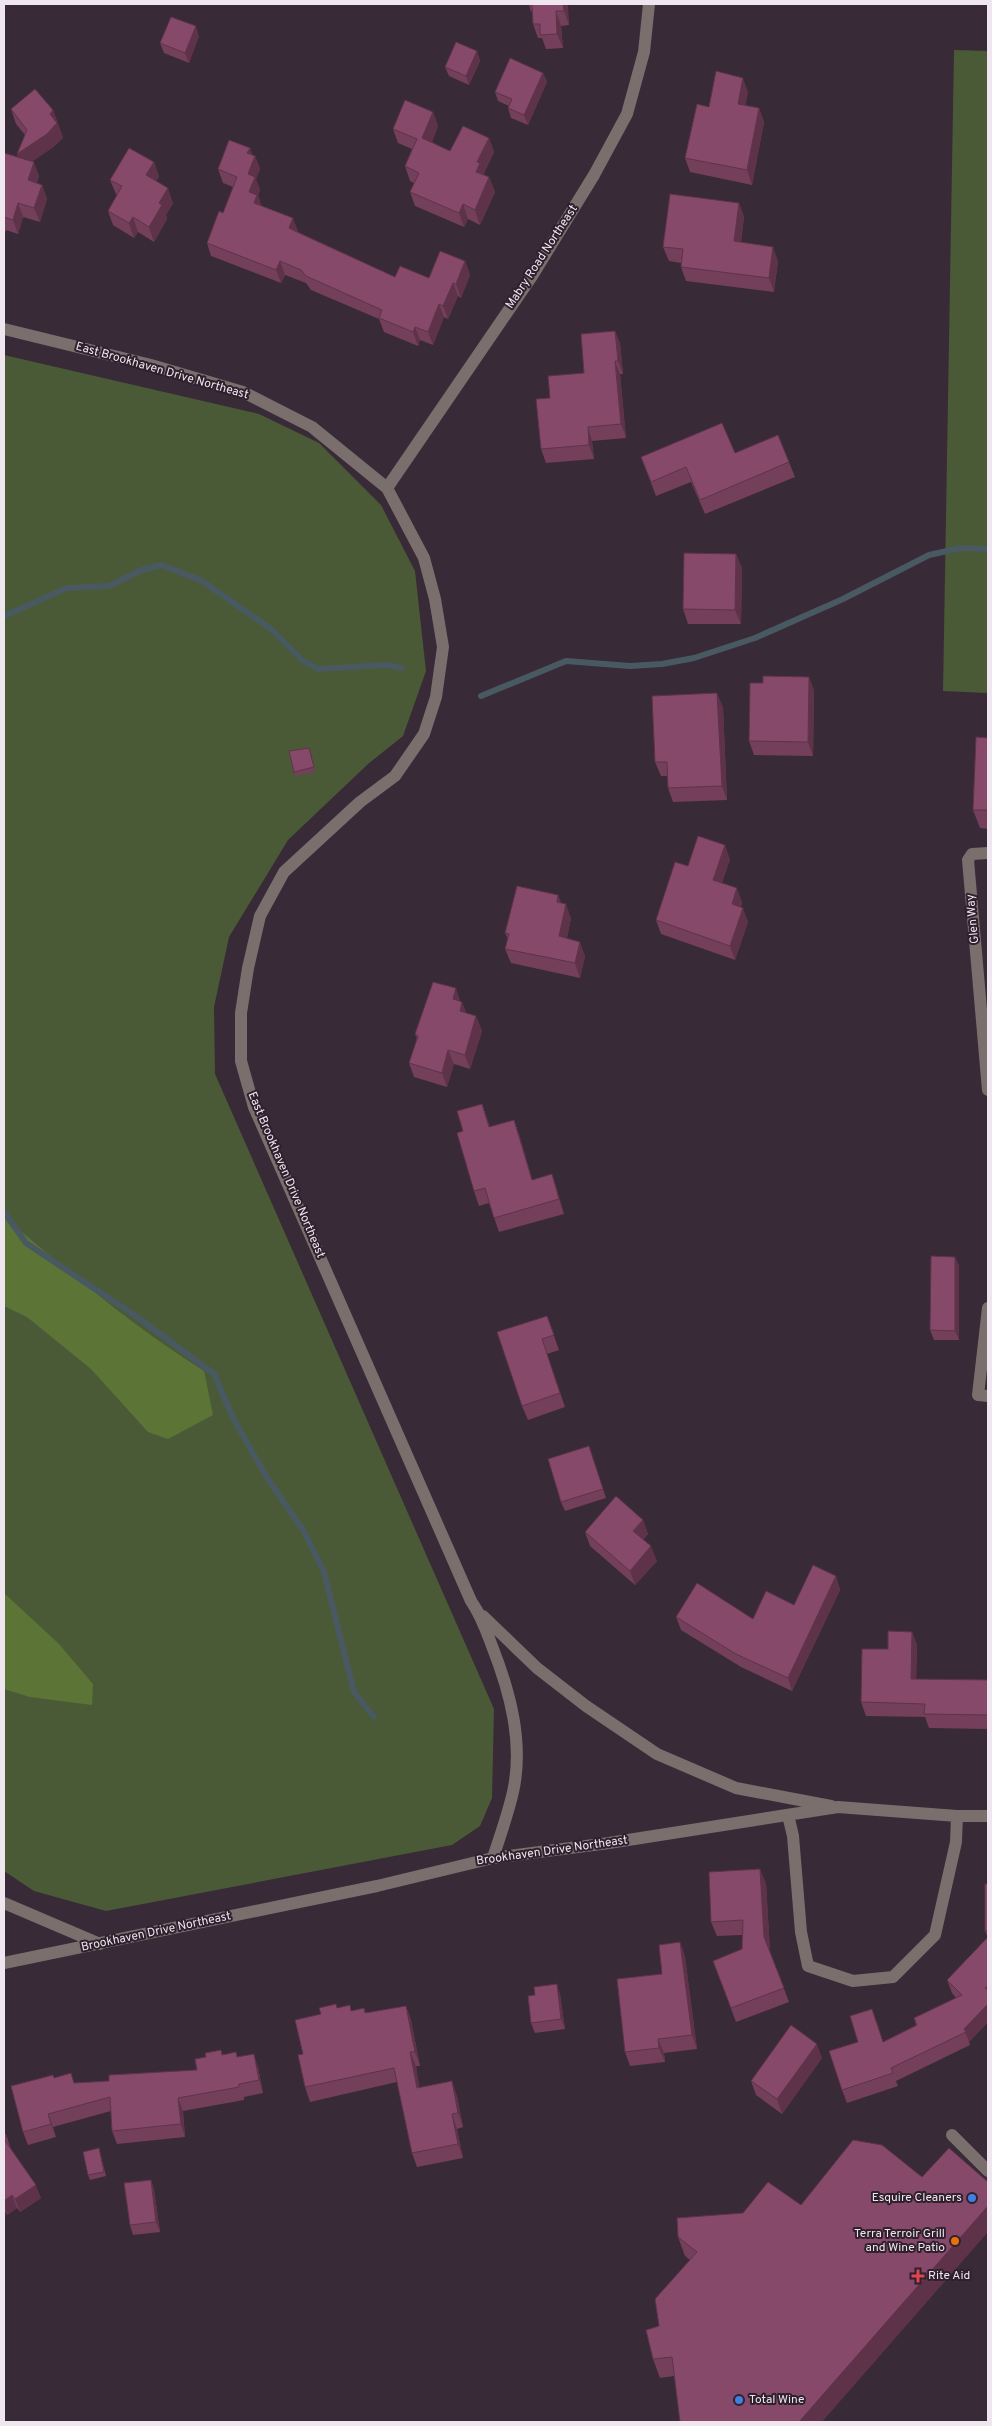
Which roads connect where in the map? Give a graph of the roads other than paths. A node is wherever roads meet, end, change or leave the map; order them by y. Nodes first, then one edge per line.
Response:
1 (649, 4) edge
2 (4, 329) edge
3 (387, 488) junction
4 (988, 853) edge
5 (988, 1090) edge
6 (988, 1308) edge
7 (988, 1396) edge
8 (479, 1613) junction
9 (838, 1807) junction
10 (788, 1815) junction
11 (957, 1816) junction
12 (988, 1816) edge
13 (493, 1858) junction
14 (4, 1903) edge
15 (100, 1944) junction
16 (4, 1963) edge
17 (952, 2135) dead end
18 (988, 2171) edge

1 - 3 street, Mabry Road Northeast
2 - 3 street, East Brookhaven Drive Northeast
3 - 8 street, East Brookhaven Drive Northeast
4 - 5 street, Glen Way
6 - 7 street
8 - 9 street, East Brookhaven Drive Northeast
8 - 13 street, East Brookhaven Drive Northeast
9 - 10 street, Brookhaven Drive Northeast
9 - 11 street, Brookhaven Drive Northeast
10 - 11 street
10 - 13 street, Brookhaven Drive Northeast
11 - 12 street, Brookhaven Drive Northeast
13 - 15 street, Brookhaven Drive Northeast
14 - 15 street
15 - 16 street, Brookhaven Drive Northeast
17 - 18 street

